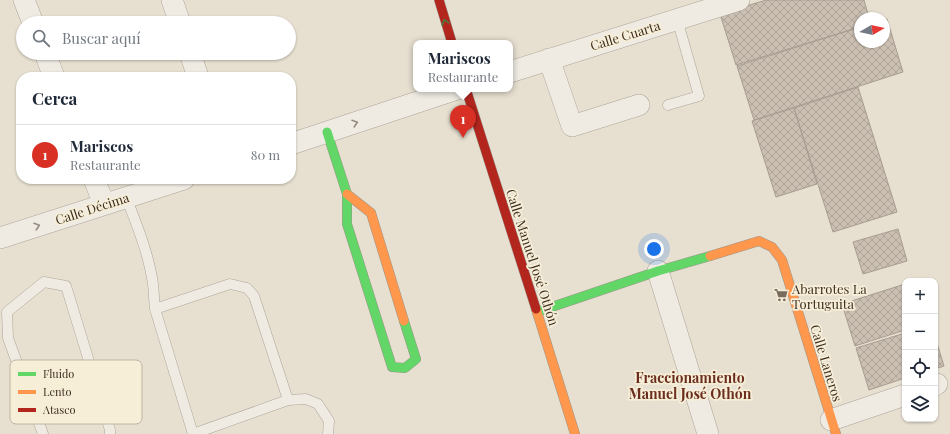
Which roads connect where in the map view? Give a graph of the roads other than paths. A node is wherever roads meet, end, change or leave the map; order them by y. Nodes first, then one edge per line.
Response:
1 (24, 0) edge
2 (172, 0) edge
3 (439, 0) edge
4 (739, 0) edge
5 (30, 16) edge
6 (178, 16) edge
7 (677, 19) junction
8 (451, 40) edge
9 (549, 59) junction
10 (48, 60) edge
11 (192, 60) edge
12 (513, 71) edge
13 (52, 72) edge
14 (196, 72) edge
15 (448, 92) edge
16 (467, 92) edge
17 (639, 105) dead end
18 (668, 105) dead end
19 (327, 132) junction
20 (296, 142) edge
21 (96, 184) edge
22 (169, 184) edge
23 (347, 194) junction
24 (126, 198) junction
25 (104, 204) junction
26 (0, 238) edge
27 (658, 271) junction
28 (154, 309) junction
29 (537, 312) junction
30 (16, 360) edge
31 (89, 360) edge
32 (902, 396) edge
33 (288, 400) junction
34 (39, 424) edge
35 (108, 424) edge
36 (834, 427) edge
37 (43, 434) edge
38 (110, 434) edge
39 (193, 434) edge
40 (328, 434) edge
41 (575, 434) edge
42 (708, 434) edge

1 - 5 street
2 - 6 street
8 -> 3 street
4 - 7 street, Calle Cuarta
7 - 9 street, Calle Cuarta
7 - 18 lane
9 - 12 street, Calle Cuarta
9 - 17 street
10 - 13 street
11 - 14 street
19 -> 15 street
16 - 29 street, Calle Manuel José Othón
19 - 20 street
19 - 23 street
21 - 25 street
22 - 24 street, Calle Décima
23 - 23 street
24 - 25 street, Calle Décima
24 - 28 lane
26 -> 25 street, Calle Décima
27 - 29 street
27 - 36 street, Calle Laneros
27 - 42 street
28 - 33 lane
28 - 39 lane
29 - 41 street, Calle Manuel José Othón
30 - 31 lane
32 - 36 street
33 - 39 lane
33 - 40 lane
34 - 37 lane
35 - 38 lane

